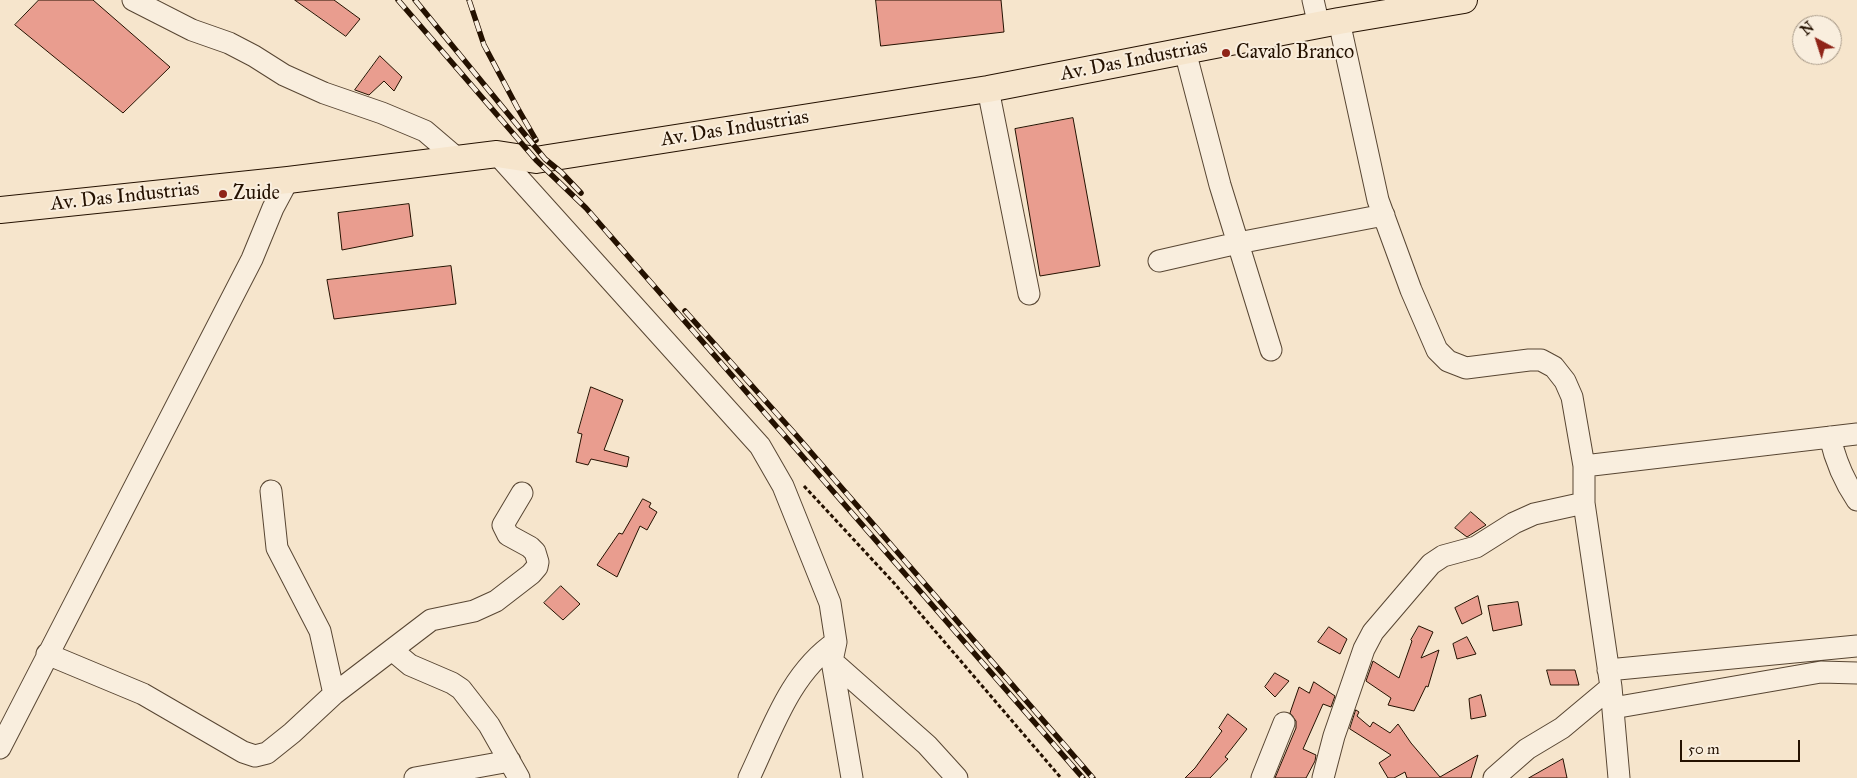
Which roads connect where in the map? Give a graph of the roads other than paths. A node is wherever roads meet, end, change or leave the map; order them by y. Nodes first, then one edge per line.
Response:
1 (133, 0) edge
2 (1313, 0) edge
3 (1464, 0) edge
4 (1329, 23) junction
5 (1185, 51) junction
6 (988, 89) junction
7 (497, 154) junction
8 (459, 160) junction
9 (288, 180) junction
10 (0, 210) edge
11 (1384, 215) junction
12 (1238, 243) junction
13 (1159, 261) dead end
14 (1029, 294) dead end
15 (1271, 350) dead end
16 (1857, 434) edge
17 (1830, 437) junction
18 (1584, 466) junction
19 (271, 491) dead end
20 (522, 493) dead end
21 (1857, 500) edge
22 (1584, 502) junction
23 (1857, 646) edge
24 (392, 650) junction
25 (834, 652) junction
26 (47, 654) junction
27 (1740, 657) junction
28 (1857, 673) edge
29 (1610, 678) junction
30 (1745, 686) junction
31 (334, 694) junction
32 (1613, 708) junction
33 (1284, 723) dead end
34 (0, 748) edge
35 (514, 770) edge
36 (415, 778) edge
37 (749, 778) edge
38 (852, 778) edge
39 (957, 778) edge
40 (1262, 778) edge
41 (1323, 778) edge
42 (1494, 778) edge
43 (1619, 778) edge

1 - 8 street
2 - 4 street
3 - 4 main road, Av. Das Industrias
4 - 5 main road, Av. Das Industrias
4 - 11 street
5 - 6 main road, Av. Das Industrias
5 - 12 street
6 - 7 main road, Av. Das Industrias
6 - 14 street
7 - 8 main road, Av. Das Industrias
7 - 25 street
8 - 9 main road, Av. Das Industrias
9 - 10 main road, Av. Das Industrias
9 - 26 street
11 - 12 street
11 - 18 street
12 - 13 street
12 - 15 street
16 - 17 street
17 - 18 street
17 - 21 street
18 - 22 street
19 - 31 street
20 - 24 street
22 - 29 street
22 - 41 street
23 - 27 street
24 - 31 street
24 - 35 street
25 - 37 street
25 - 38 street
25 - 39 street
26 - 31 street
26 - 34 street
27 - 29 street
27 - 30 street
28 - 30 street
29 - 32 street
29 - 42 street
30 - 32 street
32 - 43 street
33 - 40 street
35 - 36 street

